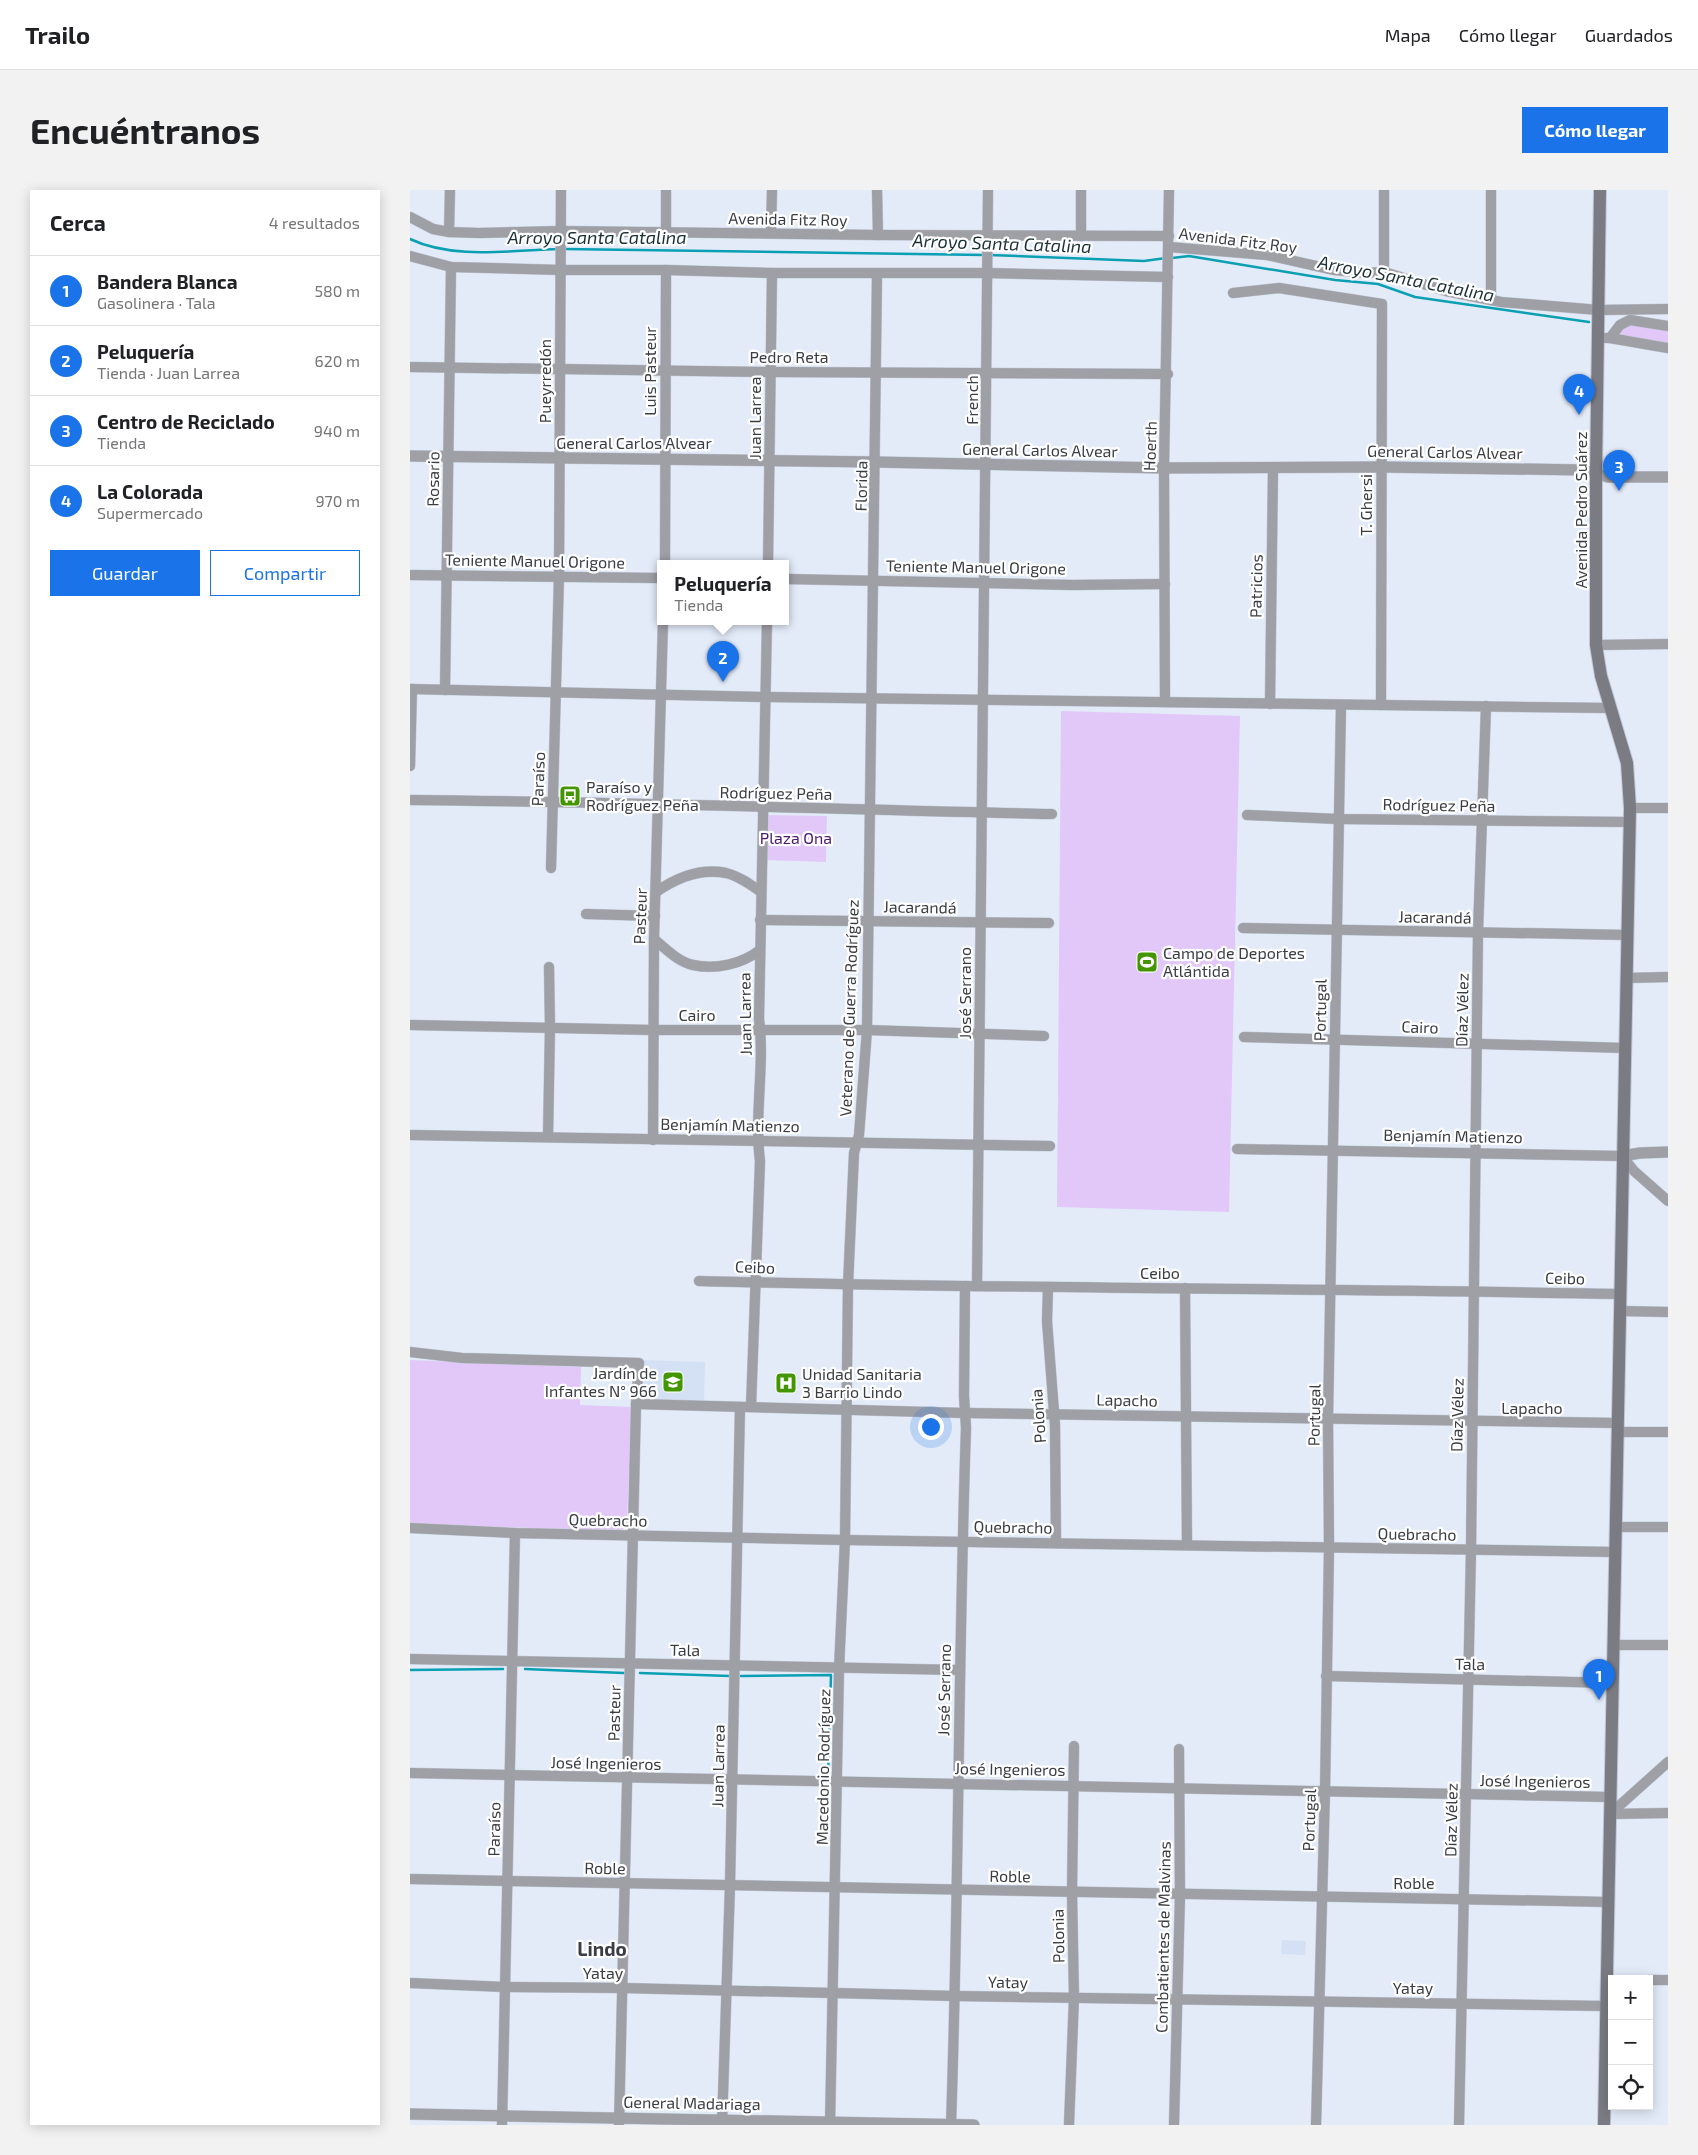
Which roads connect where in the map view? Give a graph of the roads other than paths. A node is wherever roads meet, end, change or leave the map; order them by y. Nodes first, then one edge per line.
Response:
1 (450, 190) edge
2 (561, 190) edge
3 (666, 190) edge
4 (772, 190) edge
5 (877, 190) edge
6 (988, 190) edge
7 (1081, 190) edge
8 (1170, 190) edge
9 (1384, 190) edge
10 (1491, 190) edge
11 (1600, 190) edge
12 (410, 217) edge
13 (449, 232) junction
14 (666, 233) junction
15 (772, 233) junction
16 (561, 234) junction
17 (878, 235) junction
18 (988, 235) junction
19 (1081, 236) junction
20 (1169, 245) junction
21 (410, 256) edge
22 (561, 265) junction
23 (451, 267) junction
24 (666, 270) junction
25 (1168, 271) junction
26 (1384, 272) junction
27 (772, 273) junction
28 (986, 274) junction
29 (877, 275) junction
30 (1233, 293) dead end
31 (1490, 300) junction
32 (1668, 309) edge
33 (1599, 310) junction
34 (1668, 326) edge
35 (1605, 338) junction
36 (1668, 348) edge
37 (410, 367) edge
38 (450, 367) junction
39 (560, 368) junction
40 (665, 370) junction
41 (770, 372) junction
42 (876, 372) junction
43 (987, 373) junction
44 (1168, 374) junction
45 (410, 456) edge
46 (448, 457) junction
47 (665, 459) junction
48 (560, 460) junction
49 (770, 460) junction
50 (876, 462) junction
51 (986, 465) junction
52 (1381, 467) junction
53 (1164, 468) junction
54 (1273, 468) junction
55 (1596, 474) junction
56 (1668, 476) edge
57 (664, 560) edge
58 (768, 560) edge
59 (410, 575) edge
60 (447, 575) junction
61 (559, 576) junction
62 (657, 578) edge
63 (789, 579) edge
64 (874, 580) junction
65 (985, 583) junction
66 (1165, 584) junction
67 (664, 625) edge
68 (767, 625) edge
69 (1668, 644) edge
70 (1596, 645) junction
71 (411, 689) edge
72 (446, 690) junction
73 (557, 692) junction
74 (662, 694) junction
75 (766, 697) junction
76 (872, 697) junction
77 (984, 700) junction
78 (1165, 702) junction
79 (1270, 704) junction
80 (1340, 705) junction
81 (1381, 705) junction
82 (1486, 706) junction
83 (1610, 708) junction
84 (410, 766) edge
85 (410, 800) edge
86 (552, 802) junction
87 (656, 805) junction
88 (764, 808) junction
89 (1630, 808) junction
90 (1668, 808) edge
91 (871, 810) junction
92 (981, 812) junction
93 (1052, 814) dead end
94 (1248, 815) dead end
95 (1338, 818) junction
96 (1483, 821) junction
97 (1630, 822) junction
98 (551, 868) dead end
99 (656, 892) junction
100 (762, 892) junction
101 (586, 914) dead end
102 (655, 916) junction
103 (760, 920) junction
104 (868, 921) junction
105 (980, 922) junction
106 (1048, 923) dead end
107 (1243, 928) dead end
108 (1336, 930) junction
109 (1478, 932) junction
110 (1627, 935) junction
111 (654, 939) junction
112 (760, 950) junction
113 (549, 967) dead end
114 (1668, 977) edge
115 (1626, 978) junction
116 (410, 1025) edge
117 (550, 1028) junction
118 (653, 1030) junction
119 (760, 1030) junction
120 (867, 1030) junction
121 (980, 1034) junction
122 (1044, 1036) dead end
123 (1244, 1037) dead end
124 (1335, 1040) junction
125 (1476, 1044) junction
126 (1624, 1048) junction
127 (410, 1135) edge
128 (548, 1137) junction
129 (653, 1140) junction
130 (758, 1142) junction
131 (856, 1143) junction
132 (978, 1144) junction
133 (1050, 1146) dead end
134 (1237, 1149) dead end
135 (1333, 1151) junction
136 (1668, 1152) edge
137 (1475, 1153) junction
138 (1622, 1156) junction
139 (1668, 1201) edge
140 (699, 1280) dead end
141 (756, 1282) junction
142 (848, 1285) junction
143 (965, 1286) junction
144 (977, 1286) junction
145 (1048, 1287) junction
146 (1185, 1288) junction
147 (1332, 1289) junction
148 (1474, 1291) junction
149 (1620, 1294) junction
150 (1620, 1312) junction
151 (1668, 1312) edge
152 (410, 1352) edge
153 (636, 1404) junction
154 (740, 1407) junction
155 (751, 1408) junction
156 (847, 1410) junction
157 (965, 1413) junction
158 (1054, 1414) junction
159 (1187, 1416) junction
160 (1328, 1418) junction
161 (1471, 1422) junction
162 (1617, 1428) junction
163 (1668, 1432) edge
164 (1668, 1526) edge
165 (1615, 1527) junction
166 (410, 1528) edge
167 (515, 1533) junction
168 (633, 1535) junction
169 (737, 1537) junction
170 (845, 1540) junction
171 (962, 1540) junction
172 (1056, 1542) junction
173 (1186, 1544) junction
174 (1329, 1548) junction
175 (1471, 1550) junction
176 (1615, 1552) junction
177 (1614, 1645) junction
178 (1668, 1645) edge
179 (410, 1660) edge
180 (513, 1662) junction
181 (630, 1664) junction
182 (734, 1666) junction
183 (839, 1669) junction
184 (959, 1670) junction
185 (1326, 1676) junction
186 (1468, 1679) junction
187 (1612, 1683) junction
188 (1074, 1746) dead end
189 (1180, 1749) dead end
190 (1668, 1762) edge
191 (410, 1773) edge
192 (509, 1776) junction
193 (627, 1778) junction
194 (732, 1780) junction
195 (838, 1783) junction
196 (957, 1784) junction
197 (1075, 1785) junction
198 (1179, 1788) junction
199 (1325, 1790) junction
200 (1466, 1794) junction
201 (1610, 1797) junction
202 (1668, 1813) edge
203 (1610, 1814) junction
204 (410, 1879) edge
205 (508, 1880) junction
206 (626, 1883) junction
207 (730, 1885) junction
208 (836, 1888) junction
209 (957, 1890) junction
210 (1072, 1892) junction
211 (1180, 1895) junction
212 (1322, 1898) junction
213 (1464, 1899) junction
214 (1609, 1902) junction
215 (1609, 1975) edge
216 (1653, 1980) edge
217 (1668, 1980) edge
218 (410, 1984) edge
219 (506, 1987) junction
220 (623, 1988) junction
221 (1608, 1989) edge
222 (728, 1991) junction
223 (833, 1992) junction
224 (956, 1996) junction
225 (1074, 1998) junction
226 (1178, 2000) junction
227 (1320, 2002) junction
228 (1461, 2003) junction
229 (1606, 2006) junction
230 (410, 2114) edge
231 (502, 2121) edge
232 (619, 2121) edge
233 (722, 2122) edge
234 (830, 2124) edge
235 (951, 2125) edge
236 (974, 2125) edge
237 (1069, 2125) edge
238 (1174, 2125) edge
239 (1316, 2125) edge
240 (1459, 2125) edge
241 (1604, 2125) edge

1 - 13 street
2 - 16 street, Pueyrredón
3 - 14 street
4 - 15 street
5 - 17 street
6 - 18 street, French
7 - 19 street
8 - 20 street, Hoerth
9 - 26 street
10 - 31 street
11 - 33 main road, Avenida Pedro Suárez
12 - 13 street, Avenida Fitz Roy
13 - 16 street, Avenida Fitz Roy
14 - 15 street, Avenida Fitz Roy
14 - 16 street, Avenida Fitz Roy
15 - 17 street, Avenida Fitz Roy
16 - 22 street, Pueyrredón
17 - 18 street, Avenida Fitz Roy
18 - 19 street, Avenida Fitz Roy
18 - 28 street, French
19 - 20 street, Avenida Fitz Roy
20 - 25 street, Hoerth
20 - 26 street, Avenida Fitz Roy
21 - 23 street
22 - 23 street
22 - 24 street
22 - 39 street, Pueyrredón
23 - 38 street, Rosario
24 - 27 street
24 - 40 street, Luis Pasteur
25 - 28 street
25 - 44 street, Hoerth
26 - 31 street, Avenida Fitz Roy
27 - 29 street
27 - 41 street, Juan Larrea
28 - 29 street
28 - 43 street, French
29 - 42 street, Florida
30 - 52 street, T. Ghersi
31 - 33 street, Avenida Fitz Roy
32 - 33 street
33 - 35 main road, Avenida Pedro Suárez
34 - 35 street
35 - 36 street
35 - 55 main road, Avenida Pedro Suárez
37 - 38 street, Pedro Reta
38 - 39 street, Pedro Reta
38 - 46 street, Rosario
39 - 40 street, Pedro Reta
39 - 48 street, Pueyrredón
40 - 41 street, Pedro Reta
40 - 47 street, Luis Pasteur
41 - 42 street, Pedro Reta
41 - 49 street, Juan Larrea
42 - 43 street, Pedro Reta
42 - 50 street, Florida
43 - 44 street, Pedro Reta
43 - 51 street, French
44 - 53 street, Hoerth
45 - 46 street, General Carlos Alvear
46 - 48 street, General Carlos Alvear
46 - 60 street, Rosario
47 - 48 street, General Carlos Alvear
47 - 49 street, General Carlos Alvear
47 - 57 street, Luis Pasteur
48 - 61 street, Pueyrredón
49 - 50 street, General Carlos Alvear
49 - 58 street, Juan Larrea
50 - 51 street, General Carlos Alvear
50 - 64 street, Florida
51 - 53 street, General Carlos Alvear
51 - 65 street, French
52 - 54 street, General Carlos Alvear
52 - 55 street, General Carlos Alvear
52 - 81 street, T. Ghersi
53 - 54 street, General Carlos Alvear
53 - 66 street, Hoerth
54 - 79 street, Patricios
55 - 56 street, General Carlos Alvear
55 - 70 main road, Avenida Pedro Suárez
59 - 60 street, Teniente Manuel Origone
60 - 61 street, Teniente Manuel Origone
60 - 72 street, Rosario
61 - 62 street, Teniente Manuel Origone
61 - 73 street, Pueyrredón
63 - 64 street, Teniente Manuel Origone
64 - 65 street, Teniente Manuel Origone
64 - 76 street, Florida
65 - 66 street, Teniente Manuel Origone
65 - 77 street, French
66 - 78 street, Hoerth
67 - 74 street
68 - 75 street, Juan Larrea
69 - 70 street
70 - 83 main road, Avenida Pedro Suárez
71 - 72 street
71 - 84 street
72 - 73 street
73 - 74 street
73 - 86 street, Paraíso
74 - 75 street
74 - 87 street, Pasteur
75 - 76 street
75 - 88 street, Juan Larrea
76 - 77 street
76 - 91 street, Veterano de Guerra Rodríguez
77 - 78 street
77 - 92 street, José Serrano
78 - 79 street
79 - 80 street
80 - 81 street
80 - 95 street, Portugal
81 - 82 street
82 - 83 street
82 - 96 street, Díaz Vélez
83 - 89 main road, Avenida Pedro Suárez
85 - 86 street, Rodríguez Peña
86 - 87 street, Rodríguez Peña
86 - 98 street, Paraíso
87 - 88 street, Rodríguez Peña
87 - 99 street, Pasteur
88 - 91 street, Rodríguez Peña
88 - 100 street, Juan Larrea
89 - 90 street
89 - 97 main road, Avenida Pedro Suárez
91 - 92 street, Rodríguez Peña
91 - 104 street, Veterano de Guerra Rodríguez
92 - 93 street, Rodríguez Peña
92 - 105 street, José Serrano
94 - 95 street, Rodríguez Peña
95 - 96 street, Rodríguez Peña
95 - 108 street, Portugal
96 - 97 street, Rodríguez Peña
96 - 109 street, Díaz Vélez
97 - 110 main road, Avenida Pedro Suárez
99 - 100 street
99 - 102 street, Pasteur
100 - 103 street, Juan Larrea
101 - 102 street
102 - 111 street, Pasteur
103 - 104 street, Jacarandá
103 - 112 street, Juan Larrea
104 - 105 street, Jacarandá
104 - 120 street, Veterano de Guerra Rodríguez
105 - 106 street, Jacarandá
105 - 121 street, José Serrano
107 - 108 street, Jacarandá
108 - 109 street, Jacarandá
108 - 124 street, Portugal
109 - 110 street, Jacarandá
109 - 125 street, Díaz Vélez
110 - 115 main road, Avenida Pedro Suárez
111 - 112 street
111 - 118 street, Pasteur
112 - 119 street, Juan Larrea
113 - 117 street
114 - 115 street
115 - 126 main road, Avenida Pedro Suárez
116 - 117 street, Cairo
117 - 118 street, Cairo
117 - 128 street
118 - 119 street, Cairo
118 - 129 street, Pasteur
119 - 120 street, Cairo
119 - 130 street, Juan Larrea
120 - 121 street, Cairo
120 - 131 street, Veterano de Guerra Rodríguez
121 - 122 street, Cairo
121 - 132 street, José Serrano
123 - 124 street, Cairo
124 - 125 street, Cairo
124 - 135 street, Portugal
125 - 126 street, Cairo
125 - 137 street, Díaz Vélez
126 - 138 main road, Avenida Pedro Suárez
127 - 128 street, Benjamín Matienzo
128 - 129 street, Benjamín Matienzo
129 - 130 street, Benjamín Matienzo
130 - 131 street, Benjamín Matienzo
130 - 141 street, Juan Larrea
131 - 132 street, Benjamín Matienzo
131 - 142 street, Veterano de Guerra Rodríguez
132 - 133 street, Benjamín Matienzo
132 - 144 street, José Serrano
134 - 135 street, Benjamín Matienzo
135 - 137 street, Benjamín Matienzo
135 - 147 street, Portugal
136 - 138 street, Benjamín Matienzo
137 - 138 street, Benjamín Matienzo
137 - 148 street, Díaz Vélez
138 - 139 street
138 - 149 main road, Avenida Pedro Suárez
140 - 141 street, Ceibo
141 - 142 street, Ceibo
141 - 155 street, Juan Larrea
142 - 143 street, Ceibo
142 - 156 street, Veterano de Guerra Rodríguez
143 - 144 street, Ceibo
143 - 157 street, José Serrano
144 - 145 street, Ceibo
145 - 146 street, Ceibo
145 - 158 street, Polonia
146 - 147 street, Ceibo
146 - 159 street
147 - 148 street, Ceibo
147 - 160 street, Portugal
148 - 149 street, Ceibo
148 - 161 street, Díaz Vélez
149 - 150 main road, Avenida Pedro Suárez
150 - 151 street
150 - 162 main road, Avenida Pedro Suárez
152 - 153 street, Pasteur
153 - 154 street, Lapacho
153 - 168 street, Pasteur
154 - 155 street, Lapacho
154 - 169 street, Juan Larrea
155 - 156 street, Lapacho
156 - 157 street, Lapacho
156 - 170 street, Macedonio Rodríguez
157 - 158 street, Lapacho
157 - 171 street, José Serrano
158 - 159 street, Lapacho
158 - 172 street, Polonia
159 - 160 street, Lapacho
159 - 173 street
160 - 161 street, Lapacho
160 - 174 street, Portugal
161 - 162 street, Lapacho
161 - 175 street, Díaz Vélez
162 - 163 street, Lapacho
162 - 165 main road, Avenida Pedro Suárez
164 - 165 street
165 - 176 main road, Avenida Pedro Suárez
166 - 167 street, Quebracho
167 - 168 street, Quebracho
167 - 180 street, Paraíso
168 - 169 street, Quebracho
168 - 181 street, Pasteur
169 - 170 street, Quebracho
169 - 182 street, Juan Larrea
170 - 171 street, Quebracho
170 - 183 street, Macedonio Rodríguez
171 - 172 street, Quebracho
171 - 184 street, José Serrano
172 - 173 street, Quebracho
173 - 174 street, Quebracho
174 - 175 street, Quebracho
174 - 185 street, Portugal
175 - 176 street, Quebracho
175 - 186 street, Díaz Vélez
176 - 177 main road, Avenida Pedro Suárez
177 - 178 street
177 - 187 main road, Avenida Pedro Suárez
179 - 180 street, Tala
180 - 181 street, Tala
180 - 192 street, Paraíso
181 - 182 street, Tala
181 - 193 street, Pasteur
182 - 183 street, Tala
182 - 194 street, Juan Larrea
183 - 184 street, Tala
183 - 195 street, Macedonio Rodríguez
184 - 196 street, José Serrano
185 - 186 street, Tala
185 - 199 street, Portugal
186 - 187 street, Tala
186 - 200 street, Díaz Vélez
187 - 201 main road, Avenida Pedro Suárez
188 - 197 street, Polonia
189 - 198 street, Combatientes de Malvinas
190 - 203 street
191 - 192 street, José Ingenieros
192 - 193 street, José Ingenieros
192 - 205 street, Paraíso
193 - 194 street, José Ingenieros
193 - 206 street, Pasteur
194 - 195 street, José Ingenieros
194 - 207 street, Juan Larrea
195 - 196 street, José Ingenieros
195 - 208 street, Macedonio Rodríguez
196 - 197 street, José Ingenieros
196 - 209 street, José Serrano
197 - 198 street, José Ingenieros
197 - 210 street, Polonia
198 - 199 street, José Ingenieros
198 - 211 street, Combatientes de Malvinas
199 - 200 street, José Ingenieros
199 - 212 street, Portugal
200 - 201 street, José Ingenieros
200 - 213 street, Díaz Vélez
201 - 203 main road, Avenida Pedro Suárez
202 - 203 street
203 - 214 main road, Avenida Pedro Suárez
204 - 205 street, Roble
205 - 206 street, Roble
205 - 219 street, Paraíso
206 - 207 street, Roble
206 - 220 street, Pasteur
207 - 208 street, Roble
207 - 222 street, Juan Larrea
208 - 209 street, Roble
208 - 223 street, Macedonio Rodríguez
209 - 210 street, Roble
209 - 224 street, José Serrano
210 - 211 street, Roble
210 - 225 street, Polonia
211 - 212 street, Roble
211 - 226 street, Combatientes de Malvinas
212 - 213 street, Roble
212 - 227 street, Portugal
213 - 214 street, Roble
213 - 228 street, Díaz Vélez
214 - 215 main road, Avenida Pedro Suárez
216 - 217 street
218 - 219 street, Yatay
219 - 220 street, Yatay
219 - 231 street, Paraíso
220 - 222 street, Yatay
220 - 232 street, Pasteur
221 - 229 main road, Avenida Pedro Suárez
222 - 223 street, Yatay
222 - 233 street, Juan Larrea
223 - 224 street, Yatay
223 - 234 street, Macedonio Rodríguez
224 - 225 street, Yatay
224 - 235 street, José Serrano
225 - 226 street, Yatay
225 - 237 street, Polonia
226 - 227 street, Yatay
226 - 238 street, Combatientes de Malvinas
227 - 228 street, Yatay
227 - 239 street, Portugal
228 - 229 street, Yatay
228 - 240 street, Díaz Vélez
229 - 241 main road, Avenida Pedro Suárez
230 - 231 street, General Madariaga
231 - 232 street, General Madariaga
232 - 233 street, General Madariaga
233 - 234 street, General Madariaga
234 - 235 street, General Madariaga
235 - 236 street, General Madariaga

